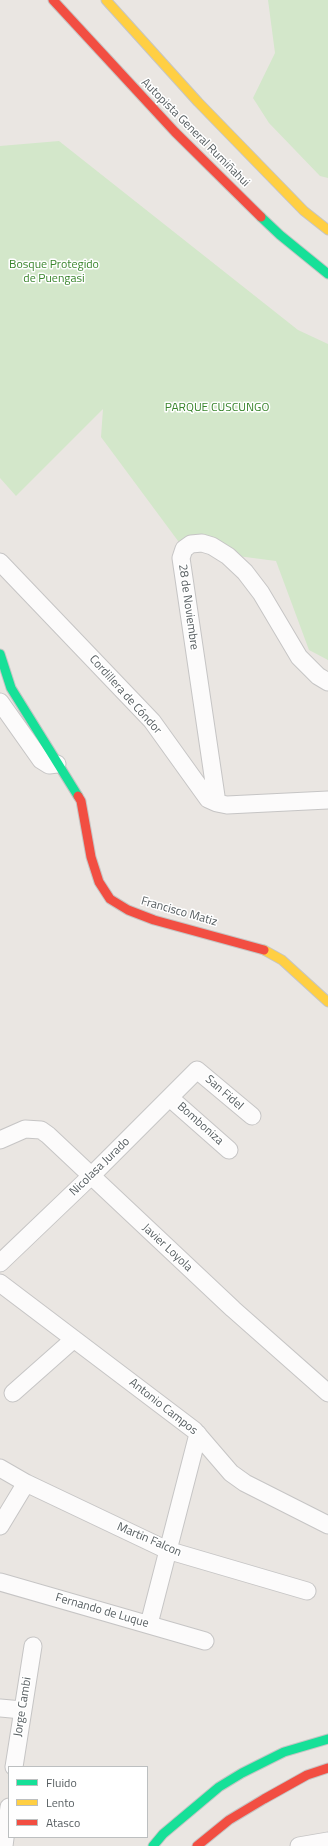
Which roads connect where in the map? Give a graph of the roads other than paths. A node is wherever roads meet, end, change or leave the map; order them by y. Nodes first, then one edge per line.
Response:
1 (53, 0) edge
2 (106, 0) edge
3 (328, 230) edge
4 (328, 274) edge
5 (0, 562) edge
6 (0, 654) edge
7 (328, 682) edge
8 (0, 702) edge
9 (57, 764) junction
10 (328, 800) edge
11 (218, 804) junction
12 (328, 1002) edge
13 (197, 1070) joint
14 (170, 1098) junction
15 (252, 1116) dead end
16 (0, 1140) edge
17 (229, 1150) dead end
18 (91, 1176) junction
19 (0, 1263) edge
20 (0, 1283) edge
21 (74, 1339) junction
22 (13, 1393) dead end
23 (328, 1393) edge
24 (198, 1434) junction
25 (0, 1468) edge
26 (26, 1483) junction
27 (328, 1524) edge
28 (0, 1526) edge
29 (167, 1550) junction
30 (0, 1582) edge
31 (307, 1591) dead end
32 (149, 1624) junction
33 (205, 1641) dead end
34 (33, 1646) dead end
35 (0, 1708) edge
36 (22, 1710) junction
37 (328, 1738) edge
38 (14, 1766) edge
39 (328, 1768) edge
40 (8, 1814) edge
41 (328, 1841) edge
42 (3, 1843) edge
43 (153, 1846) edge
44 (196, 1846) edge
45 (299, 1846) edge

1 - 4 main road, Autopista General Rumiñahui
2 - 3 main road, Autopista General Rumiñahui
5 - 11 street, Cordillera de Cóndor
6 - 9 main road, Francisco Matiz
7 - 11 street, 28 de Noviembre
8 - 9 street
9 - 12 main road, Francisco Matiz
10 - 11 street
13 - 14 street, Nicolasa Jurado
13 - 15 street, San Fidel
14 - 17 street, Bomboniza
14 - 18 street, Nicolasa Jurado
16 - 18 street, Javier Loyola
18 - 19 street, Nicolasa Jurado
18 - 23 street, Javier Loyola
20 - 21 street, Antonio Campos
21 - 22 street
21 - 24 street, Antonio Campos
24 - 27 street, Antonio Campos
24 - 29 street
25 - 26 street, Martin Falcon
26 - 28 street
26 - 29 street, Martin Falcon
29 - 31 street, Martin Falcon
29 - 32 street
30 - 32 street, Fernando de Luque
32 - 33 street, Fernando de Luque
34 - 36 street, Jorge Cambi
35 - 36 street
36 - 38 street, Jorge Cambi
37 - 43 main road
39 - 44 main road
40 - 42 street
41 - 45 street

